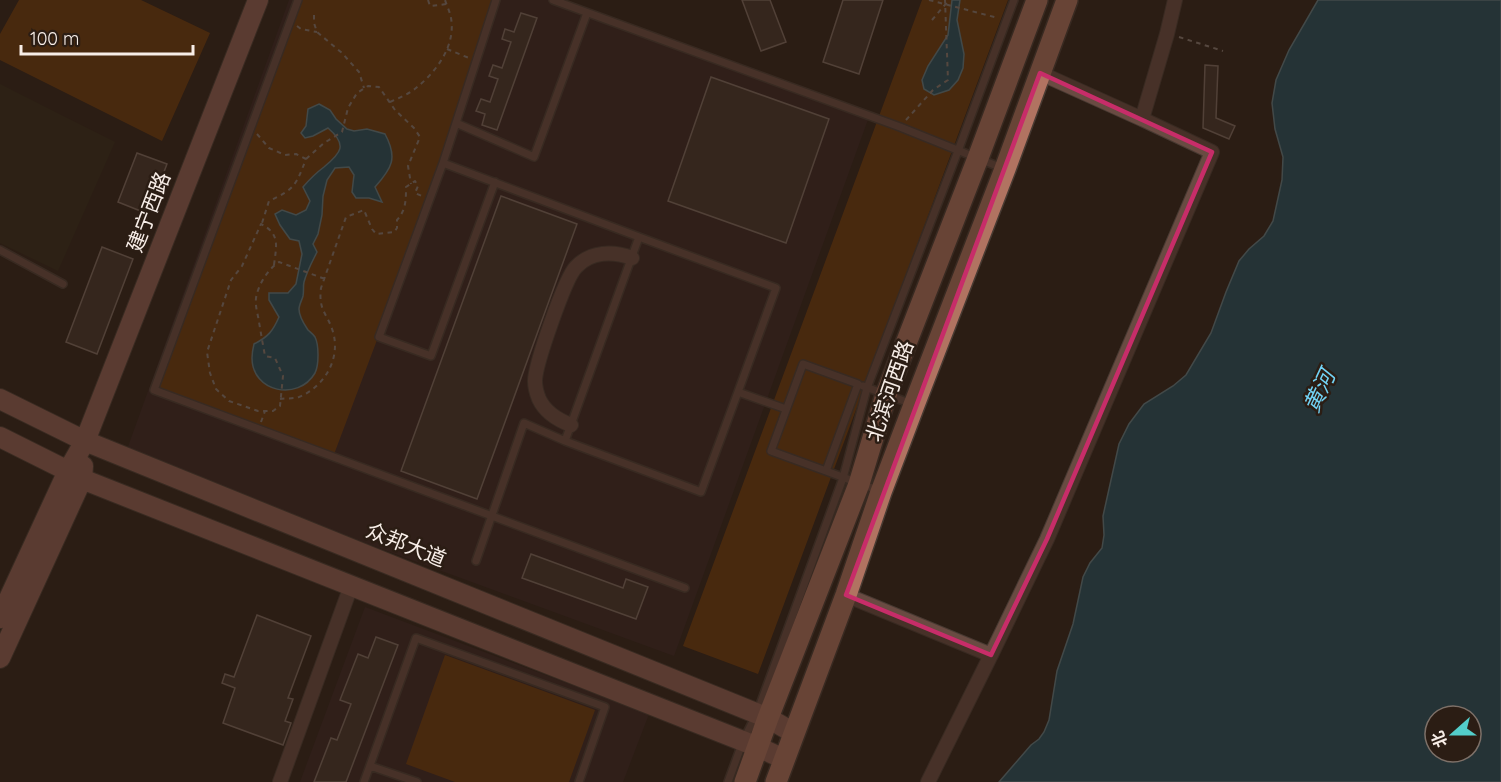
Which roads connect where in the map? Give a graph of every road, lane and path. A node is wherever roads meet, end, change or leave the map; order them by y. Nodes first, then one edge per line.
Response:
1 (258, 0) edge
2 (298, 0) edge
3 (428, 0) edge
4 (445, 0) edge
5 (496, 0) edge
6 (553, 0) edge
7 (929, 0) edge
8 (947, 0) edge
9 (1014, 0) edge
10 (1037, 0) edge
11 (1067, 0) edge
12 (1175, 0) edge
13 (447, 4) junction
14 (947, 5) junction
15 (587, 13) junction
16 (314, 15) dead end
17 (291, 20) junction
18 (932, 20) dead end
19 (1007, 21) junction
20 (317, 32) junction
21 (1167, 34) junction
22 (447, 49) junction
23 (1223, 51) dead end
24 (476, 61) junction
25 (1040, 74) junction
26 (364, 88) junction
27 (390, 102) junction
28 (1142, 119) junction
29 (456, 123) junction
30 (900, 127) junction
31 (251, 128) junction
32 (968, 155) junction
33 (306, 159) junction
34 (443, 163) junction
35 (1005, 169) junction
36 (495, 182) junction
37 (411, 184) junction
38 (430, 199) junction
39 (261, 224) junction
40 (639, 237) junction
41 (0, 250) edge
42 (632, 258) junction
43 (274, 265) junction
44 (325, 279) junction
45 (63, 284) dead end
46 (858, 384) junction
47 (877, 391) junction
48 (738, 392) junction
49 (0, 399) edge
50 (280, 399) junction
51 (914, 405) junction
52 (786, 410) junction
53 (571, 425) junction
54 (0, 436) edge
55 (85, 441) junction
56 (565, 441) junction
57 (826, 471) junction
58 (75, 475) junction
59 (851, 481) junction
60 (881, 492) junction
61 (492, 516) junction
62 (476, 561) dead end
63 (351, 586) junction
64 (685, 588) dead end
65 (846, 595) junction
66 (0, 618) edge
67 (990, 655) junction
68 (0, 658) edge
69 (763, 716) junction
70 (794, 733) junction
71 (750, 744) junction
72 (784, 759) junction
73 (370, 766) junction
74 (280, 782) edge
75 (364, 782) edge
76 (417, 782) edge
77 (579, 782) edge
78 (728, 782) edge
79 (745, 782) edge
80 (776, 782) edge
81 (928, 782) edge

1 - 55 main road, 建宁西路
2 - 17 lane
3 - 13 path
4 - 13 path
5 - 24 lane
6 - 15 lane
7 - 14 path
8 - 14 path
9 - 19 lane
10 - 32 main road, 北滨河西路
11 - 25 main road, 北滨河西路
12 - 21 street
13 - 22 path
14 - 18 path
14 - 19 path
14 - 30 path
15 - 29 lane
15 - 30 lane
16 - 20 path
17 - 20 path
17 - 31 lane
19 - 32 lane
20 - 26 path
21 - 23 path
21 - 28 street
22 - 24 path
22 - 27 path
24 - 29 lane
25 - 28 street
25 - 35 main road, 北滨河西路
26 - 27 path
26 - 33 path
27 - 37 path
28 - 67 street
29 - 34 lane
30 - 32 lane
31 - 33 path
31 - 61 lane
32 - 35 lane
32 - 47 main road, 北滨河西路
33 - 39 path
34 - 36 lane
34 - 38 lane
35 - 51 main road, 北滨河西路
36 - 38 lane
36 - 40 lane
37 - 38 path
37 - 44 path
39 - 43 path
39 - 50 path
40 - 42 lane
40 - 48 lane
41 - 45 lane
42 - 53 lane
42 - 53 street
43 - 44 path
43 - 50 path
44 - 50 path
46 - 47 lane
46 - 52 lane
46 - 57 lane
47 - 51 lane
47 - 59 main road, 北滨河西路
48 - 52 lane
48 - 56 lane
49 - 55 main road, 众邦大道
51 - 60 main road, 北滨河西路
52 - 57 lane
53 - 56 lane
54 - 58 main road
55 - 58 main road, 建宁西路
55 - 69 main road, 众邦大道
56 - 61 lane
57 - 59 lane
58 - 63 main road
58 - 66 main road
58 - 68 main road
59 - 60 lane
59 - 69 main road, 北滨河西路
60 - 65 main road, 北滨河西路
61 - 62 lane
61 - 64 lane
63 - 71 main road
63 - 74 street
65 - 67 street
65 - 70 main road, 北滨河西路
67 - 81 street
69 - 70 main road, 众邦大道
69 - 71 main road, 北滨河西路
70 - 72 main road, 北滨河西路
71 - 72 main road
71 - 78 lane
71 - 79 main road, 北滨河西路
72 - 80 main road, 北滨河西路
73 - 75 lane
73 - 76 lane
73 - 77 lane

